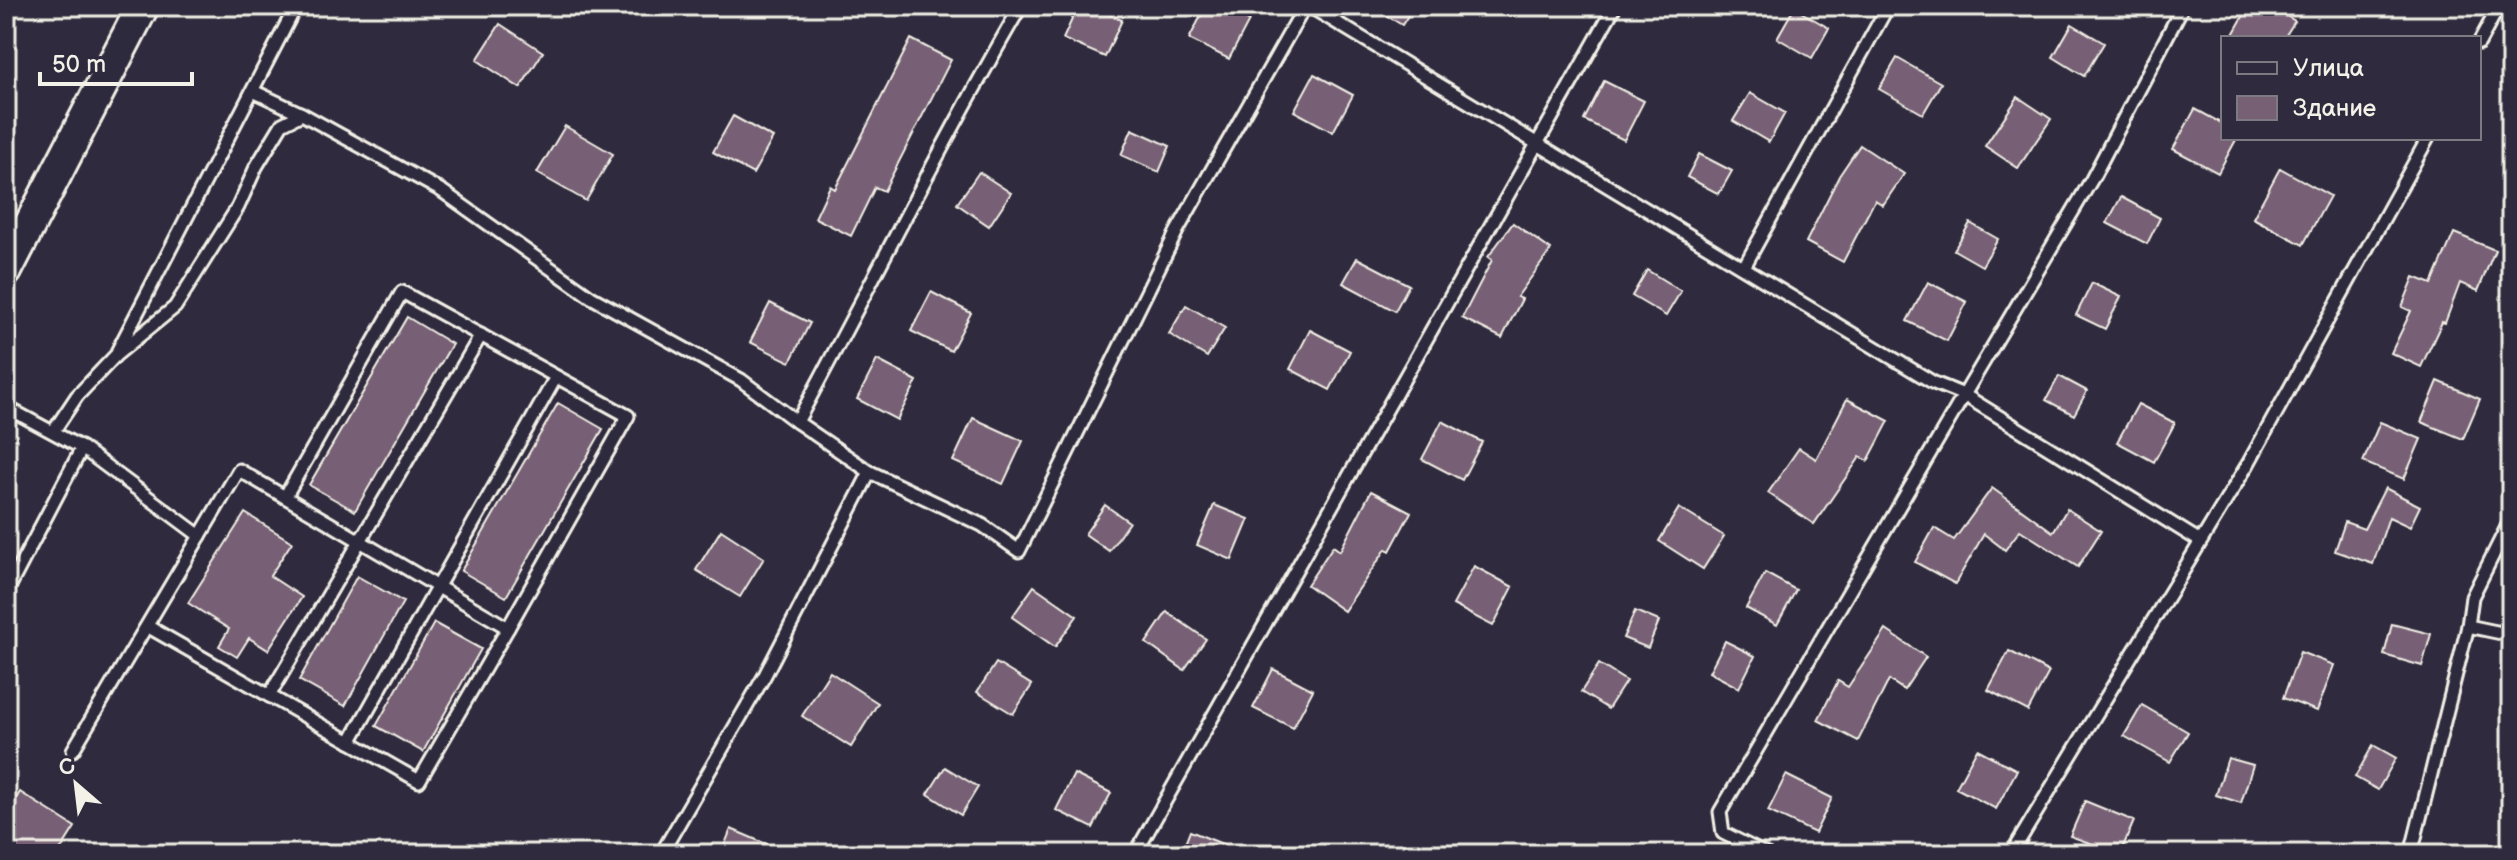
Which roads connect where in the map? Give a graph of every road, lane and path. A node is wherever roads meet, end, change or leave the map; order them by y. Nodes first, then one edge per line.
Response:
1 (143, 6) edge
2 (296, 6) edge
3 (1021, 6) edge
4 (1307, 6) edge
5 (1615, 6) edge
6 (1888, 6) edge
7 (2183, 6) edge
8 (2499, 6) edge
9 (2481, 39) edge
10 (253, 91) junction
11 (302, 114) junction
12 (2427, 140) edge
13 (1538, 141) junction
14 (1744, 267) junction
15 (6, 271) edge
16 (481, 335) junction
17 (116, 355) junction
18 (556, 377) junction
19 (1964, 395) junction
20 (6, 407) edge
21 (797, 422) junction
22 (53, 432) junction
23 (82, 448) junction
24 (870, 472) junction
25 (285, 497) junction
26 (2511, 519) edge
27 (200, 536) junction
28 (359, 541) junction
29 (2200, 541) junction
30 (438, 587) junction
31 (6, 593) edge
32 (147, 626) junction
33 (2468, 626) junction
34 (508, 628) junction
35 (2511, 635) edge
36 (269, 696) junction
37 (350, 742) junction
38 (73, 750) dead end
39 (661, 854) edge
40 (1135, 854) edge
41 (1765, 854) edge
42 (2011, 854) edge
43 (2411, 854) edge

1 - 15 main road
2 - 10 lane
3 - 21 lane
4 - 13 lane
4 - 24 lane
5 - 13 lane
6 - 14 lane
7 - 19 lane
8 - 9 lane
10 - 11 lane
10 - 17 lane
11 - 17 lane
11 - 21 lane
12 - 29 lane
13 - 14 lane
13 - 40 lane
14 - 19 lane
16 - 18 lane
16 - 25 lane
16 - 28 lane
17 - 22 lane
18 - 30 lane
18 - 34 lane
19 - 29 lane
19 - 41 lane
20 - 22 lane
21 - 24 lane
22 - 23 lane
23 - 27 lane
23 - 31 lane
24 - 39 lane
25 - 27 lane
25 - 28 lane
26 - 33 lane
27 - 32 lane
28 - 30 lane
28 - 36 lane
29 - 42 lane
30 - 34 lane
30 - 37 lane
32 - 36 lane
32 - 38 lane
33 - 35 lane
33 - 43 lane
34 - 37 lane
36 - 37 lane

